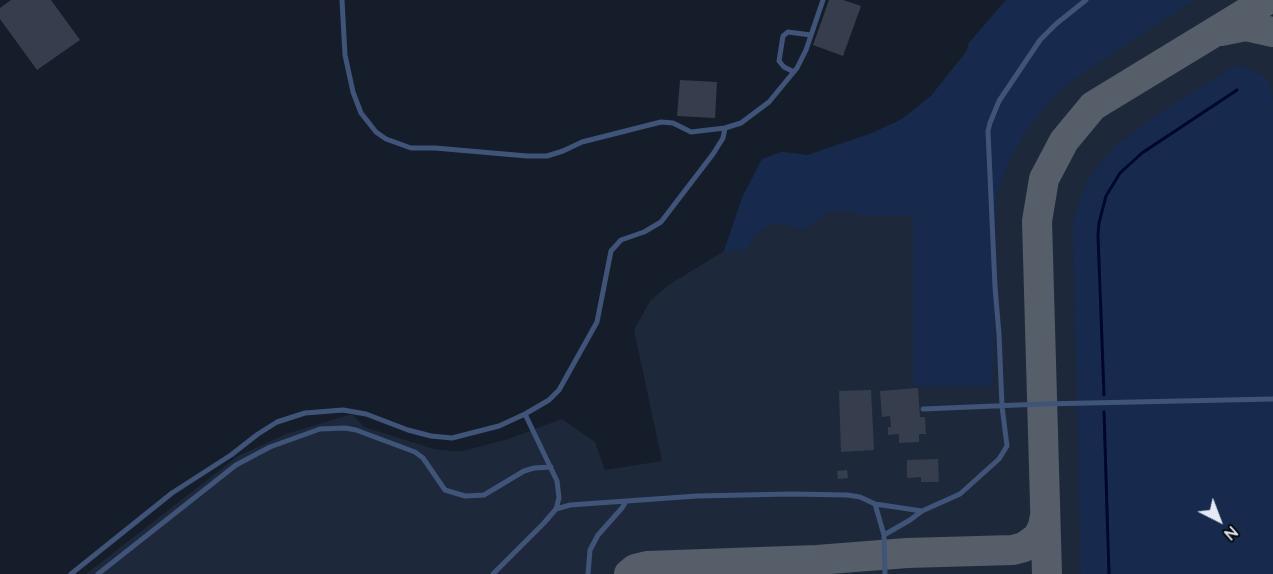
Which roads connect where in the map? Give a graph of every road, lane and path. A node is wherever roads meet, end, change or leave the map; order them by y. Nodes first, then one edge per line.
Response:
1 (342, 0) edge
2 (823, 0) edge
3 (1086, 0) edge
4 (811, 35) junction
5 (794, 72) junction
6 (725, 128) junction
7 (1273, 399) edge
8 (1002, 406) junction
9 (924, 409) dead end
10 (525, 414) junction
11 (551, 467) junction
12 (625, 503) junction
13 (874, 504) junction
14 (556, 509) junction
15 (922, 511) junction
16 (884, 535) junction
17 (71, 574) edge
18 (98, 574) edge
19 (493, 574) edge
20 (588, 574) edge
21 (885, 574) edge

1 - 6 lane
2 - 4 lane
3 - 8 lane
4 - 5 lane
4 - 5 lane
5 - 6 lane
6 - 10 lane
7 - 8 lane
8 - 9 lane
8 - 15 lane
10 - 11 lane
10 - 17 lane
11 - 14 lane
11 - 18 lane
12 - 13 lane
12 - 14 lane
12 - 20 lane
13 - 15 lane
13 - 16 lane
14 - 19 lane
15 - 16 lane
16 - 21 lane

